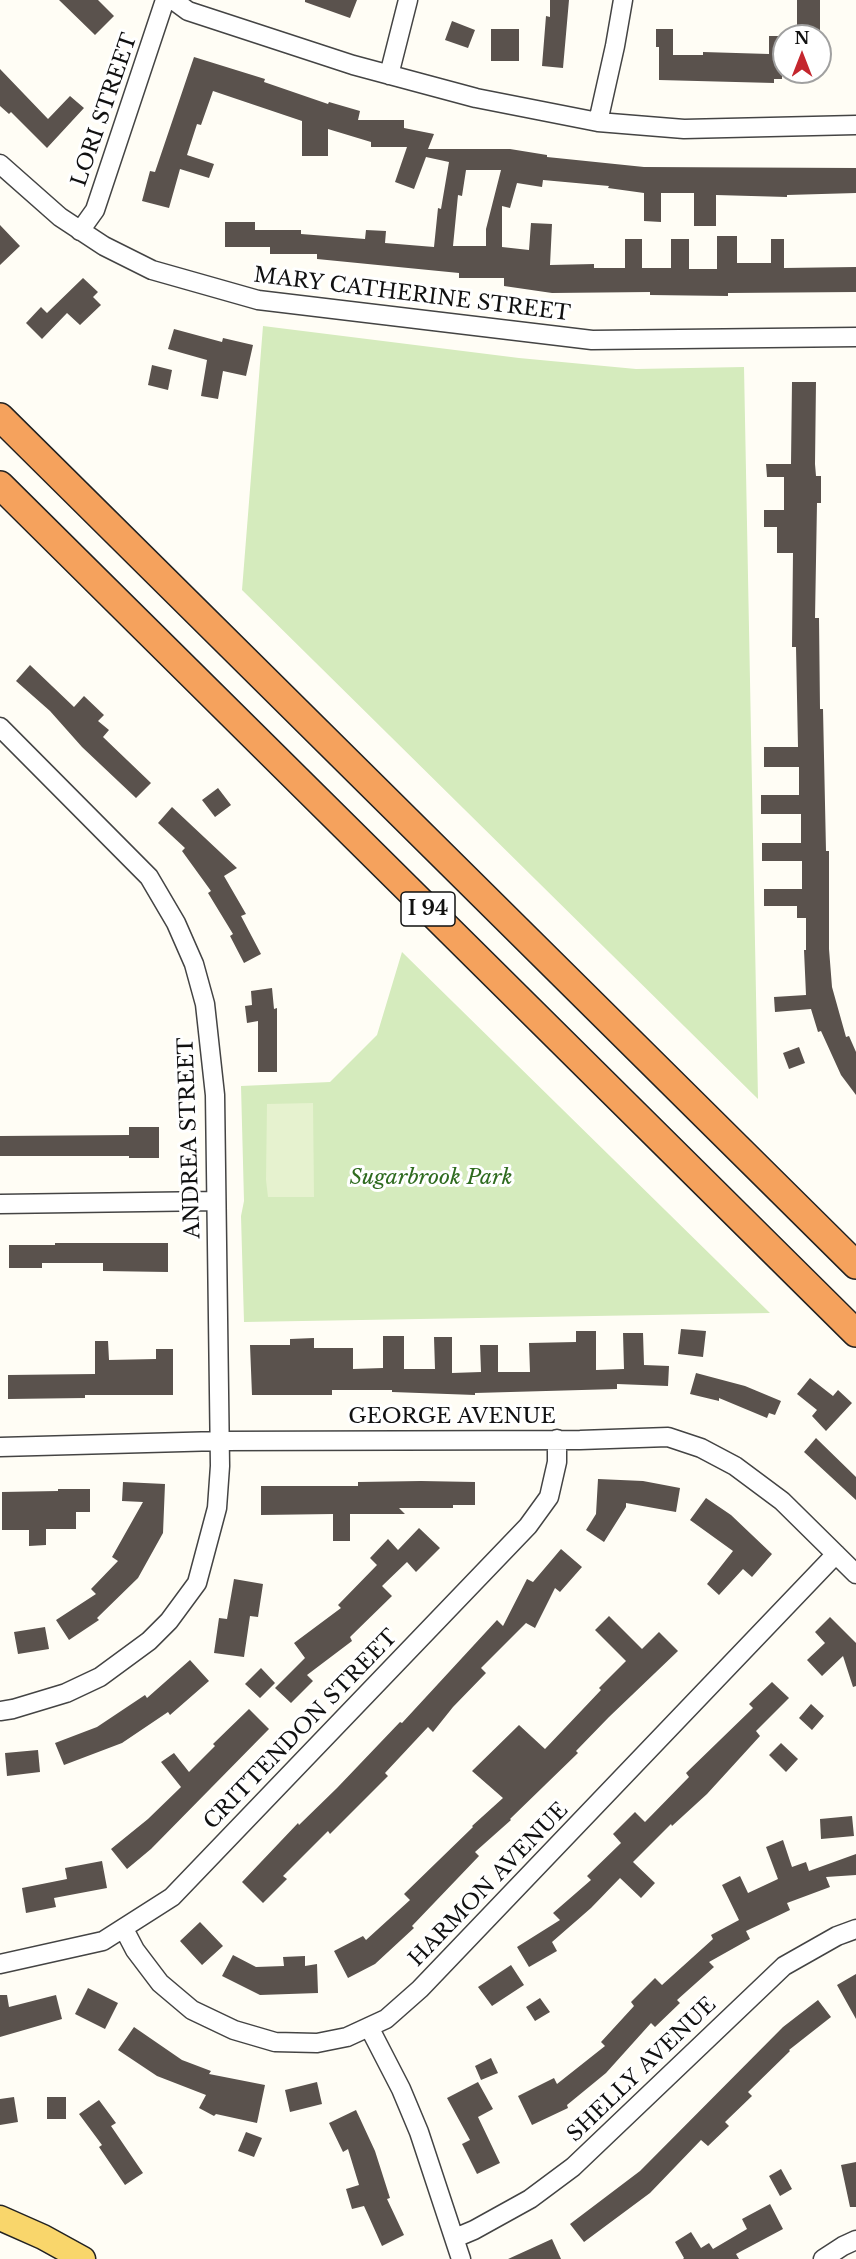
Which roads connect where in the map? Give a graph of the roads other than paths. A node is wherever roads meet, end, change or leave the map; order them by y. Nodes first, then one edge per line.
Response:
1 (165, 0) edge
2 (173, 0) edge
3 (408, 0) edge
4 (622, 0) edge
5 (388, 75) junction
6 (598, 122) junction
7 (856, 125) edge
8 (0, 164) edge
9 (80, 231) junction
10 (856, 337) edge
11 (0, 417) edge
12 (0, 486) edge
13 (0, 727) edge
14 (216, 1201) junction
15 (0, 1204) edge
16 (856, 1265) edge
17 (856, 1333) edge
18 (557, 1439) junction
19 (220, 1441) junction
20 (0, 1447) edge
21 (836, 1554) junction
22 (856, 1574) edge
23 (0, 1711) edge
24 (124, 1929) junction
25 (856, 1929) edge
26 (0, 1964) edge
27 (369, 2027) junction
28 (0, 2218) edge
29 (455, 2238) junction
30 (856, 2240) edge
31 (83, 2259) edge
32 (461, 2259) edge
33 (823, 2259) edge

1 - 9 street, LORI STREET
2 - 5 street
3 - 5 street
4 - 6 street
5 - 6 street
6 - 7 street
8 - 9 street, MARY CATHERINE STREET
9 - 10 street, MARY CATHERINE STREET
11 - 16 highway, I 94
12 - 17 highway, I 94
13 - 14 street, ANDREA STREET
14 - 15 street
14 - 19 street, ANDREA STREET
18 - 19 street, GEORGE AVENUE
18 - 21 street, GEORGE AVENUE
18 - 24 street, CRITTENDON STREET
19 - 20 street, GEORGE AVENUE
19 - 23 street, ANDREA STREET
21 - 22 street, GEORGE AVENUE
21 - 27 street, HARMON AVENUE
24 - 26 street, CRITTENDON STREET
24 - 27 street, HARMON AVENUE
25 - 29 street, SHELLY AVENUE
27 - 29 street
28 - 31 main road
29 - 32 street
30 - 33 street

